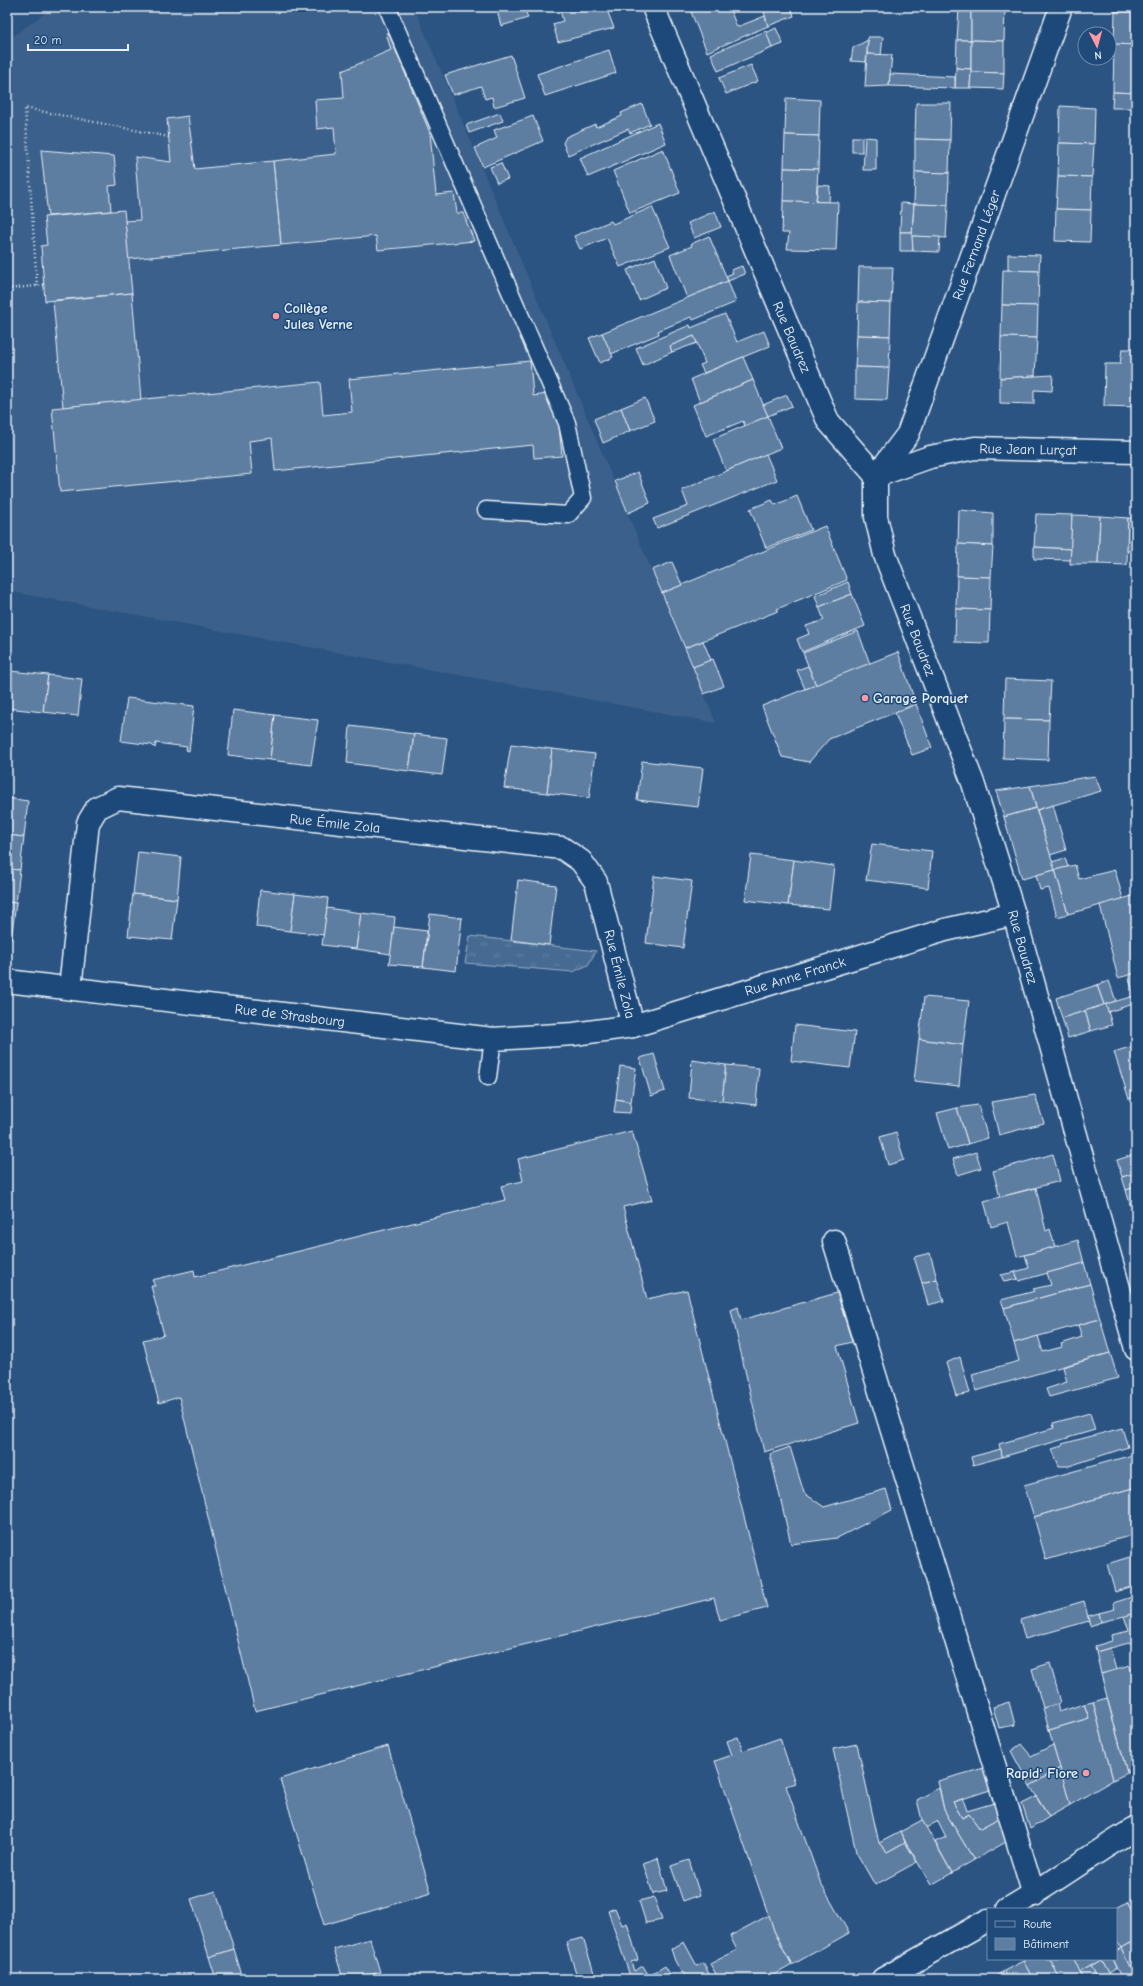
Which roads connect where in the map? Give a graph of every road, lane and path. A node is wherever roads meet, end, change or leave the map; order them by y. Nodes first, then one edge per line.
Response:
1 (387, 7) edge
2 (653, 7) edge
3 (1061, 7) edge
4 (169, 137) dead end
5 (44, 285) dead end
6 (37, 286) junction
7 (7, 289) edge
8 (1136, 452) edge
9 (876, 476) junction
10 (486, 510) dead end
11 (1014, 914) junction
12 (7, 981) edge
13 (70, 988) junction
14 (633, 1026) junction
15 (574, 1034) joint
16 (493, 1039) junction
17 (488, 1077) dead end
18 (834, 1241) dead end
19 (1136, 1349) edge
20 (1136, 1828) edge
21 (1034, 1895) junction
22 (1010, 1908) edge
23 (987, 1921) edge
24 (883, 1979) edge

1 - 10 lane
2 - 9 street, Rue Baudrez
3 - 9 street, Rue Fernand Léger
4 - 6 path
5 - 6 path
6 - 7 path
8 - 9 street, Rue Jean Lurçat
9 - 11 street, Rue Baudrez
11 - 14 street, Rue Anne Franck
11 - 19 street, Rue Baudrez
12 - 13 street, Rue de Strasbourg
13 - 14 street, Rue Émile Zola
13 - 16 street, Rue de Strasbourg
14 - 15 street, Rue Anne Franck
15 - 16 street, Rue de Strasbourg
16 - 17 lane
18 - 21 street
20 - 21 street
21 - 22 street
23 - 24 street

